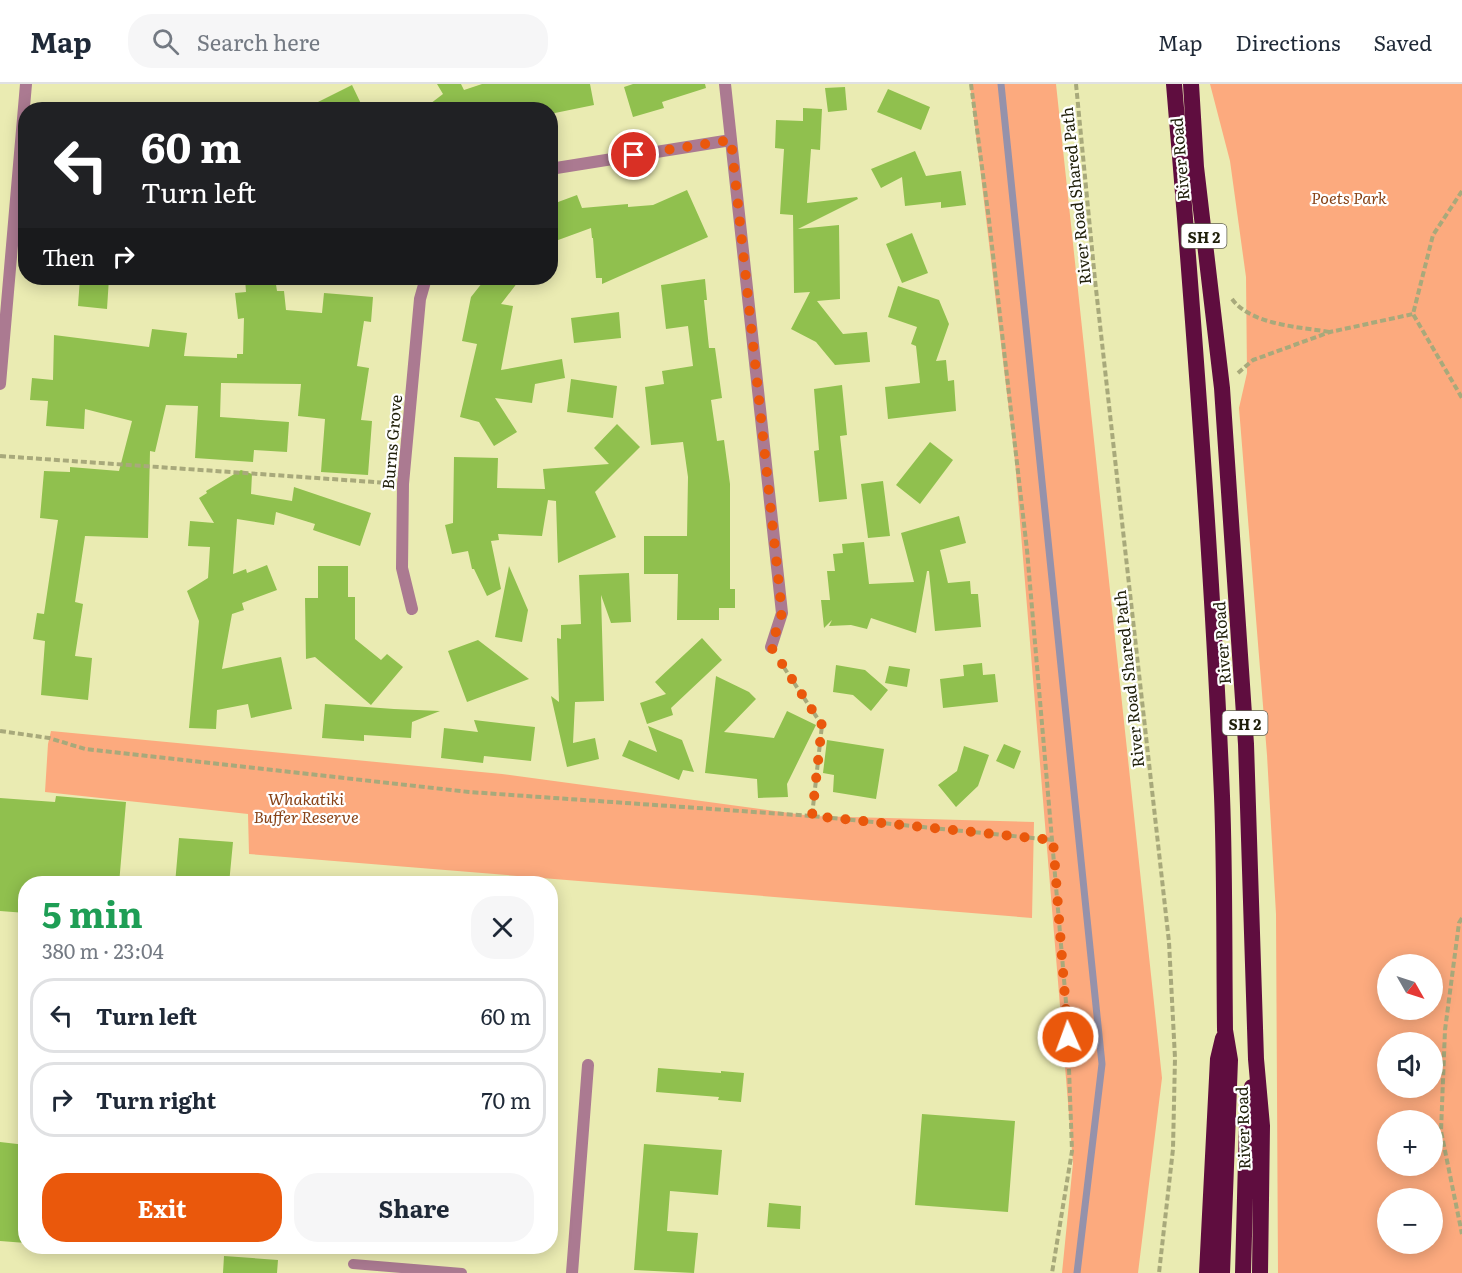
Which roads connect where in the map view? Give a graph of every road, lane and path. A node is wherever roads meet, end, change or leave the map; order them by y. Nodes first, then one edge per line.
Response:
1 (26, 84) edge
2 (725, 84) edge
3 (971, 84) edge
4 (1076, 84) edge
5 (1174, 84) edge
6 (1191, 84) edge
7 (24, 102) edge
8 (731, 140) junction
9 (558, 168) edge
10 (18, 176) edge
11 (1462, 191) edge
12 (424, 285) edge
13 (1228, 294) dead end
14 (1413, 314) junction
15 (1330, 332) junction
16 (0, 384) edge
17 (1222, 388) junction
18 (1462, 398) edge
19 (0, 456) edge
20 (403, 484) junction
21 (412, 609) dead end
22 (771, 647) joint
23 (0, 731) edge
24 (812, 816) junction
25 (1053, 840) junction
26 (1462, 918) edge
27 (1225, 1030) junction
28 (1256, 1059) junction
29 (588, 1065) dead end
30 (1462, 1234) edge
31 (353, 1264) dead end
32 (462, 1273) edge
33 (572, 1273) edge
34 (1052, 1273) edge
35 (1159, 1273) edge
36 (1207, 1273) edge
37 (1222, 1273) edge
38 (1243, 1273) edge
39 (1260, 1273) edge

1 - 7 street
2 - 8 street
3 - 25 path
4 - 35 path, River Road Shared Path
5 - 27 highway, River Road / SH 2
6 - 17 highway, River Road / SH 2
8 - 9 street
8 - 22 street
10 - 16 street
11 - 14 path
12 - 20 street, Burns Grove
13 - 15 path
14 - 15 path
14 - 18 path
15 - 17 path
17 - 28 highway, River Road / SH 2
19 - 20 path
20 - 21 street, Burns Grove
22 - 24 path
23 - 24 path
24 - 25 path
25 - 34 path
26 - 30 path
27 - 36 highway
27 - 37 highway, River Road / SH 2
28 - 38 highway
28 - 39 highway, River Road / SH 2
29 - 33 street
31 - 32 lane

